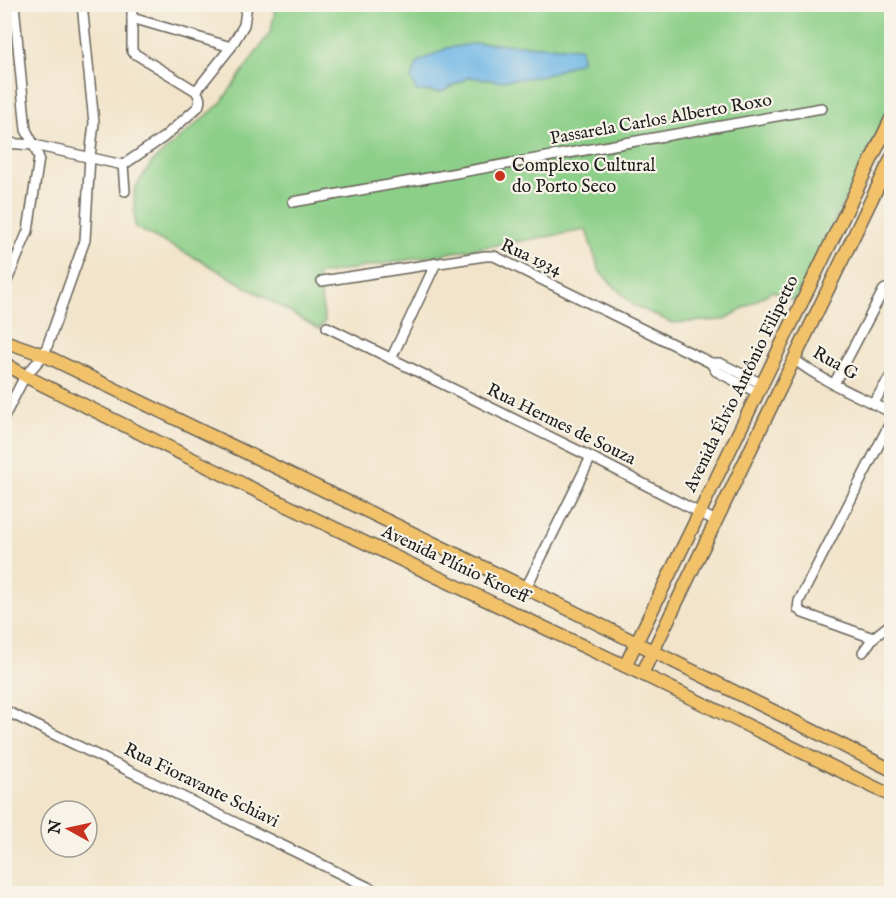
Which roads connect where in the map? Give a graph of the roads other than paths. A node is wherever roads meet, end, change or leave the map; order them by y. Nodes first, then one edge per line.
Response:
1 (14, 4) edge
2 (82, 4) edge
3 (132, 4) edge
4 (247, 4) edge
5 (132, 18) junction
6 (231, 47) junction
7 (198, 95) junction
8 (822, 108) dead end
9 (891, 117) edge
10 (4, 143) edge
11 (34, 145) junction
12 (90, 157) junction
13 (891, 157) edge
14 (123, 165) junction
15 (125, 191) dead end
16 (293, 202) dead end
17 (436, 263) junction
18 (322, 281) dead end
19 (4, 288) edge
20 (891, 291) edge
21 (327, 327) dead end
22 (4, 341) edge
23 (44, 356) junction
24 (794, 358) junction
25 (391, 359) junction
26 (4, 363) edge
27 (891, 374) edge
28 (25, 376) junction
29 (784, 379) junction
30 (834, 384) junction
31 (762, 389) junction
32 (873, 404) junction
33 (768, 412) junction
34 (891, 413) edge
35 (4, 417) edge
36 (891, 419) edge
37 (591, 457) junction
38 (699, 513) junction
39 (716, 521) junction
40 (526, 588) junction
41 (891, 623) edge
42 (873, 638) junction
43 (636, 642) junction
44 (653, 651) junction
45 (863, 652) dead end
46 (625, 666) junction
47 (642, 674) junction
48 (4, 710) edge
49 (891, 770) edge
50 (891, 796) edge
51 (382, 894) edge

1 - 11 street
2 - 12 street
3 - 5 street
4 - 6 street
5 - 6 street
5 - 7 street
6 - 7 street
7 - 14 street
8 - 16 street, Passarela Carlos Alberto Roxo
9 - 31 main road, Avenida Élvio Antônio Filipetto
10 - 11 street
11 - 12 street
11 - 19 street
12 - 14 street
12 - 23 street
13 - 24 main road, Avenida Élvio Antônio Filipetto
14 - 15 street
17 - 18 street, Rua 1934
17 - 25 street
17 - 31 street, Rua 1934
20 - 30 street
21 - 25 street, Rua Hermes de Souza
22 - 23 main road, Avenida Plínio Kroeff
23 - 28 street
23 - 40 main road, Avenida Plínio Kroeff
24 - 29 main road, Avenida Élvio Antônio Filipetto
24 - 30 street, Rua G
25 - 37 street, Rua Hermes de Souza
26 - 28 main road, Avenida Plínio Kroeff
27 - 32 street
28 - 35 street
28 - 46 main road, Avenida Plínio Kroeff
29 - 31 main road
29 - 33 main road, Avenida Élvio Antônio Filipetto
30 - 32 street, Rua G
31 - 33 main road
31 - 38 main road, Avenida Élvio Antônio Filipetto
32 - 34 street, Rua G
33 - 39 main road, Avenida Élvio Antônio Filipetto
36 - 42 street
37 - 38 street, Rua Hermes de Souza
37 - 40 street
38 - 39 street, Rua Hermes de Souza
38 - 43 main road, Avenida Élvio Antônio Filipetto
39 - 44 main road, Avenida Élvio Antônio Filipetto
40 - 43 main road, Avenida Plínio Kroeff
41 - 42 street
42 - 45 street
43 - 44 main road, Avenida Plínio Kroeff
43 - 46 main road, Avenida Élvio Antônio Filipetto
44 - 47 main road, Avenida Élvio Antônio Filipetto
44 - 49 main road, Avenida Plínio Kroeff
46 - 47 main road, Avenida Plínio Kroeff
47 - 50 main road, Avenida Plínio Kroeff
48 - 51 street, Rua Fioravante Schiavi

